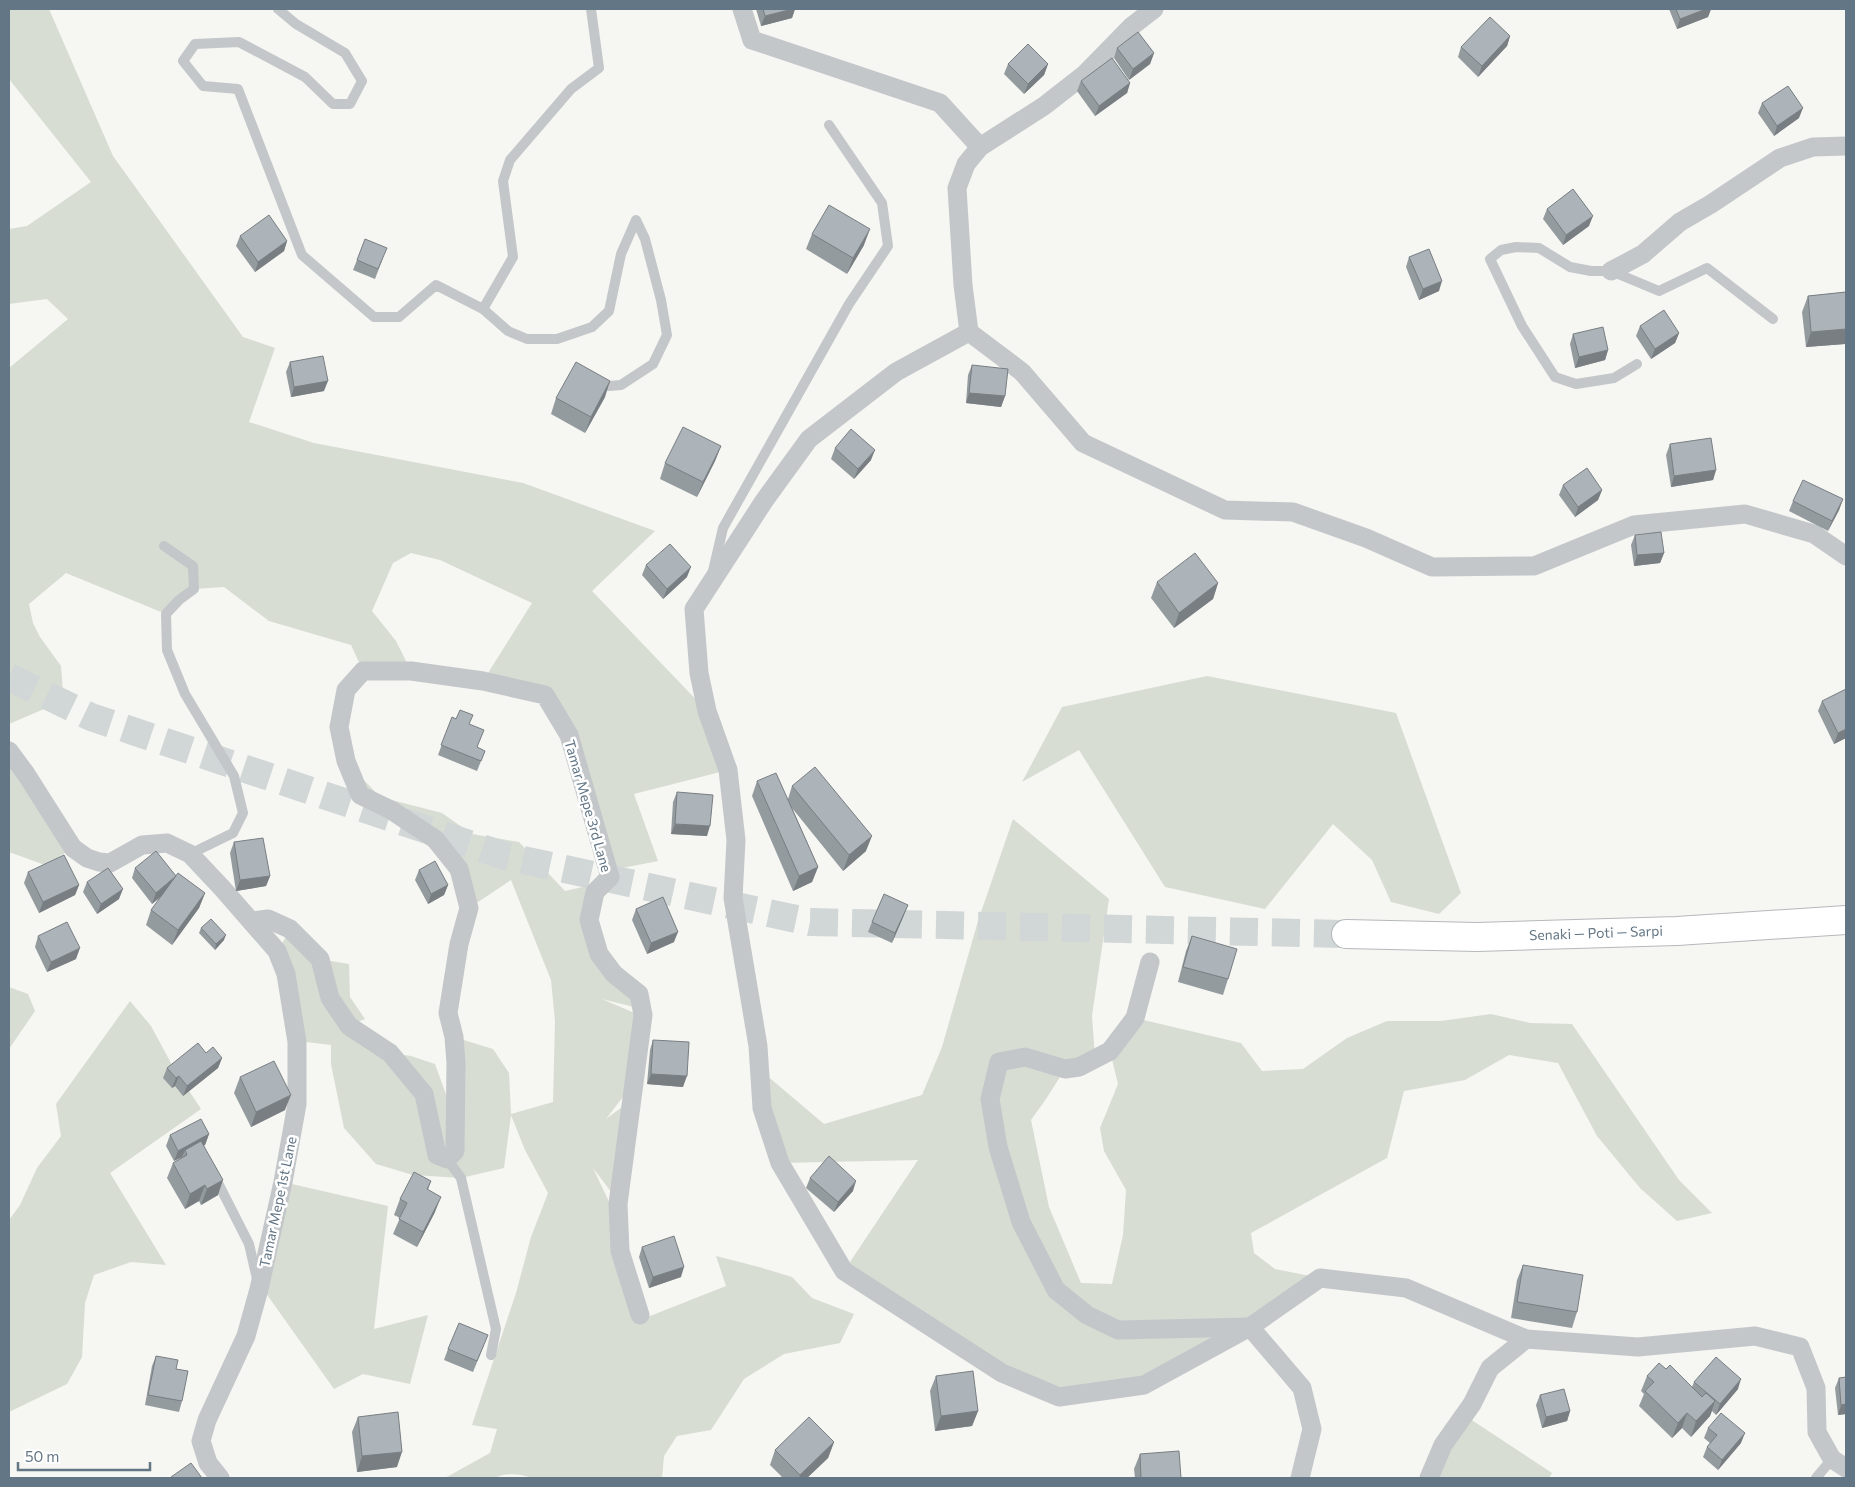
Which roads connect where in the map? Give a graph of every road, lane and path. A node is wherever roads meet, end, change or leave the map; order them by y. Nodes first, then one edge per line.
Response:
1 (278, 9) edge
2 (591, 9) edge
3 (742, 9) edge
4 (1154, 9) edge
5 (829, 125) dead end
6 (1846, 146) edge
7 (980, 147) junction
8 (1611, 271) junction
9 (483, 309) junction
10 (1773, 319) dead end
11 (969, 332) junction
12 (1637, 364) dead end
13 (609, 386) edge
14 (164, 546) dead end
15 (1846, 556) edge
16 (709, 584) junction
17 (9, 751) edge
18 (190, 854) junction
19 (1846, 920) edge
20 (252, 921) junction
21 (1346, 934) tunnel mouth
22 (1150, 962) dead end
23 (447, 1160) junction
24 (210, 1168) edge
25 (259, 1289) junction
26 (640, 1315) dead end
27 (1250, 1327) junction
28 (1526, 1339) junction
29 (491, 1355) dead end
30 (1839, 1463) edge
31 (220, 1478) edge
32 (1300, 1478) edge
33 (1429, 1478) edge
34 (1816, 1478) edge

1 - 9 lane
2 - 9 lane
3 - 7 street
4 - 7 street
5 - 16 lane
6 - 8 street
7 - 11 street
8 - 10 lane
8 - 12 lane
9 - 13 lane
11 - 15 street
11 - 16 street
14 - 18 lane
16 - 27 street
17 - 18 street
18 - 20 street
19 - 21 highway, Senaki — Poti — Sarpi
20 - 23 street
20 - 25 street, Tamar Mepe 1st Lane
22 - 27 street
23 - 26 street, Tamar Mepe 3rd Lane
23 - 29 lane
24 - 25 lane
25 - 31 street, Tamar Mepe 1st Lane
27 - 28 street
27 - 32 street
28 - 30 street
28 - 33 street
30 - 34 lane

